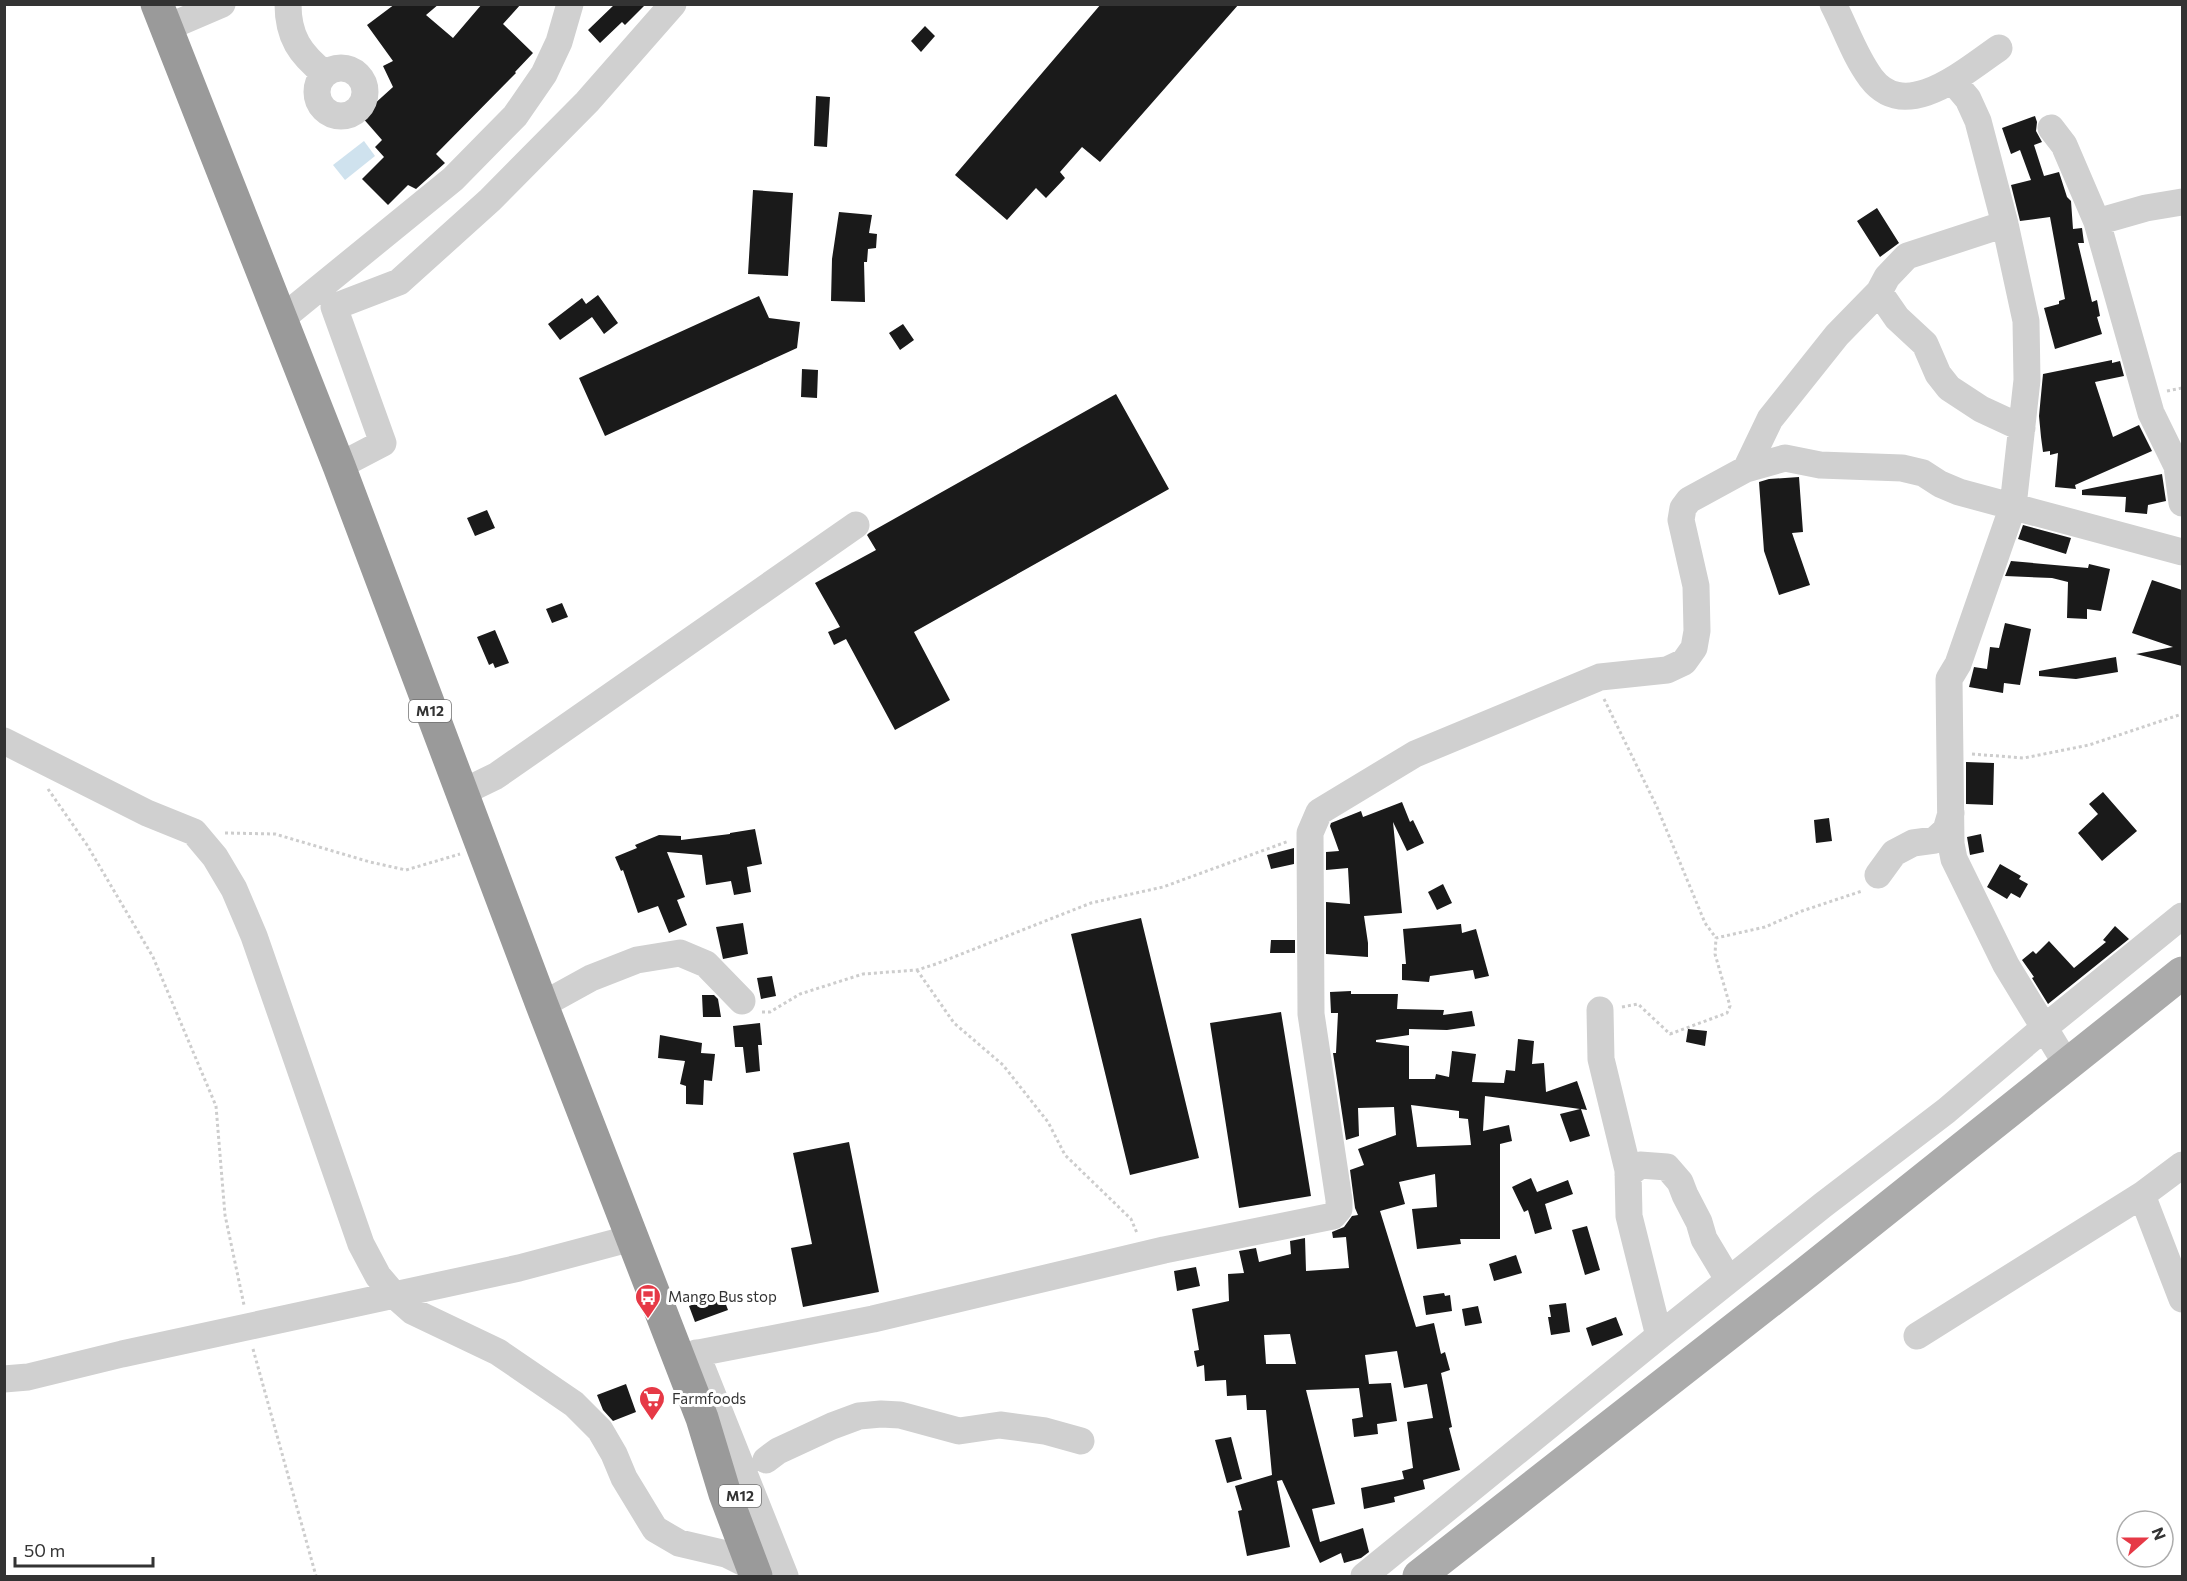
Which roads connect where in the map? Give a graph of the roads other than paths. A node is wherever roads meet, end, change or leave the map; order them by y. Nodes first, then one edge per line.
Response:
1 (222, 4) edge
2 (288, 4) edge
3 (570, 4) edge
4 (672, 4) edge
5 (1833, 4) edge
6 (161, 16) edge
7 (1999, 48) dead end
8 (325, 74) dead end
9 (1952, 80) junction
10 (2051, 128) dead end
11 (2182, 202) edge
12 (2097, 222) junction
13 (2005, 224) junction
14 (1879, 292) junction
15 (280, 320) junction
16 (2022, 428) junction
17 (339, 466) junction
18 (1746, 469) junction
19 (2182, 503) edge
20 (2013, 506) junction
21 (856, 525) dead end
22 (2182, 552) edge
23 (4, 741) edge
24 (461, 793) junction
25 (1951, 813) junction
26 (1878, 875) road end
27 (2182, 916) edge
28 (2182, 973) edge
29 (742, 1001) road end
30 (542, 1005) junction
31 (1600, 1010) road end
32 (2044, 1028) junction
33 (2067, 1065) junction
34 (2182, 1165) edge
35 (1628, 1175) junction
36 (2142, 1195) junction
37 (632, 1238) junction
38 (1725, 1274) dead end
39 (395, 1296) junction
40 (2182, 1299) edge
41 (1659, 1336) junction
42 (1917, 1336) dead end
43 (687, 1355) junction
44 (4, 1379) edge
45 (1081, 1441) dead end
46 (766, 1460) dead end
47 (760, 1573) edge
48 (785, 1576) edge
49 (1364, 1576) edge
50 (1419, 1576) edge

1 - 6 street
2 - 8 street
3 - 15 street
4 - 17 street
5 - 9 street
6 - 15 highway, M12
7 - 9 street
9 - 13 street
10 - 12 street
11 - 12 street
12 - 19 street
13 - 14 street
13 - 16 street
14 - 16 street
14 - 18 street
15 - 17 highway, M12
16 - 20 street
17 - 24 highway, M12
18 - 20 street
18 - 43 street
20 - 22 street
20 - 25 street
21 - 24 street
23 - 39 street
24 - 30 highway, M12
25 - 26 street
25 - 32 street
27 - 32 street
28 - 33 main road
29 - 30 street
30 - 37 highway, M12
31 - 35 street
32 - 33 street
32 - 41 street
33 - 50 main road
34 - 36 street
35 - 38 street
35 - 41 street
36 - 40 street
36 - 42 street
37 - 39 street
37 - 43 highway, M12
39 - 44 street
39 - 47 street
41 - 49 street
43 - 47 highway, M12
43 - 48 street
45 - 46 street

